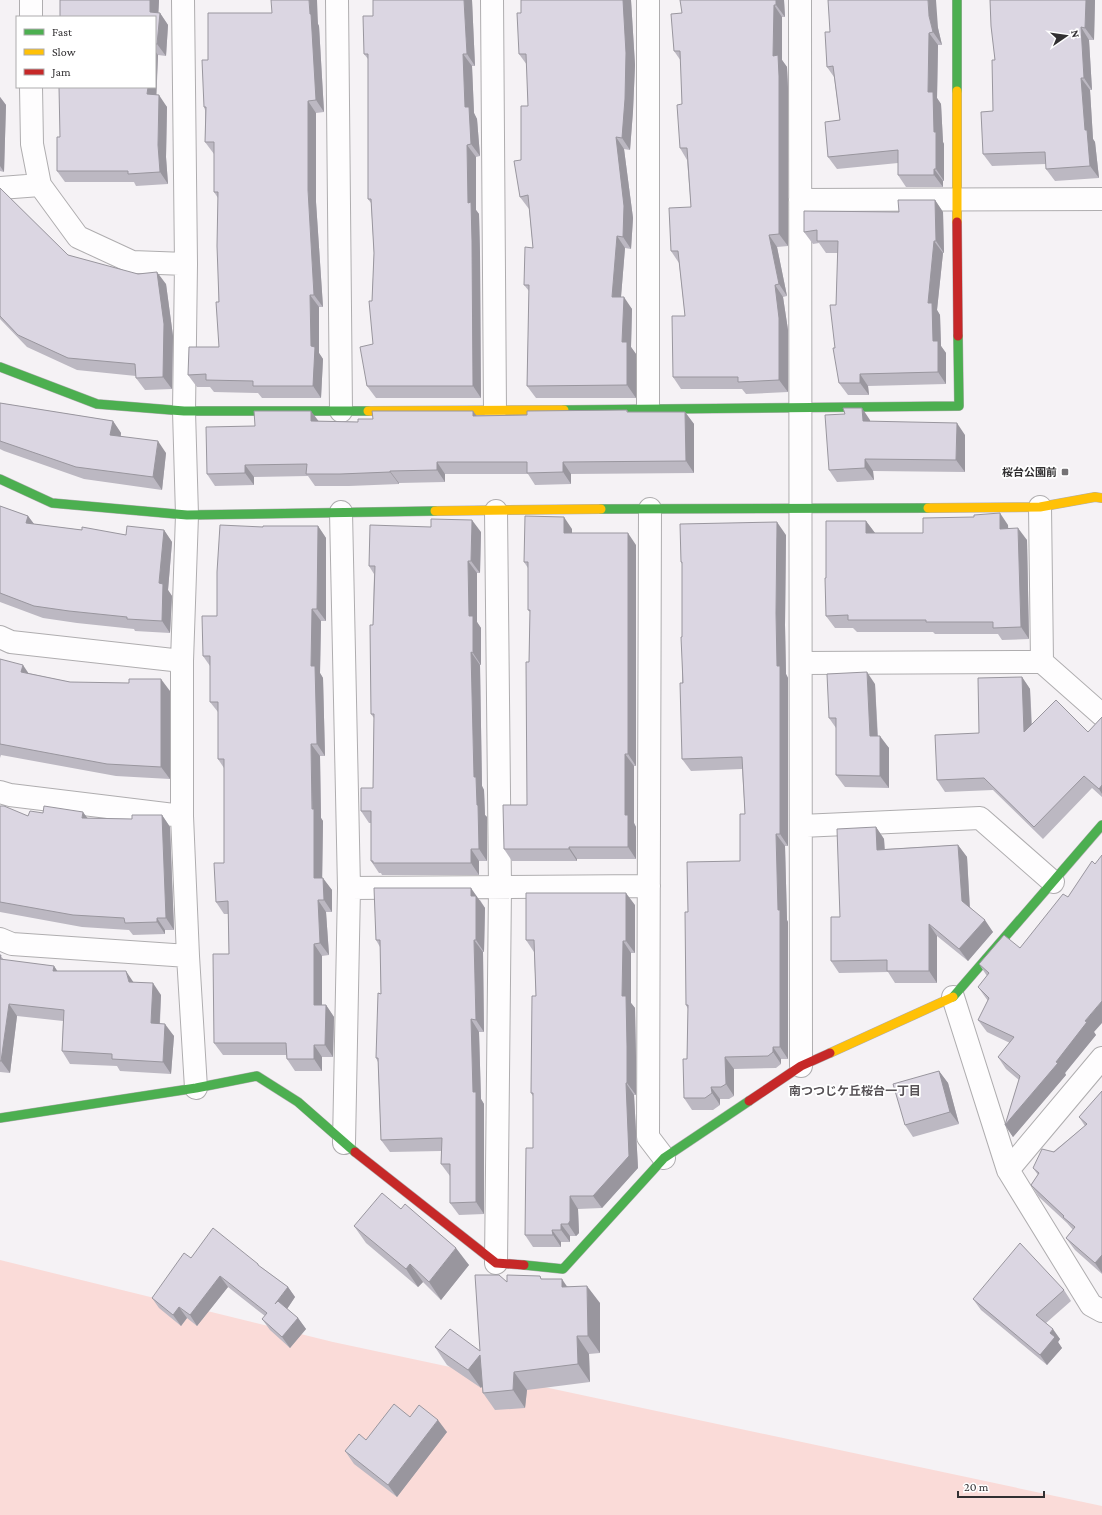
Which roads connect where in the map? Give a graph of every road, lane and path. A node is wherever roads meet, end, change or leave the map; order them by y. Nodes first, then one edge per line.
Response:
1 (31, 0) edge
2 (183, 0) edge
3 (337, 0) edge
4 (492, 0) edge
5 (648, 0) edge
6 (800, 0) edge
7 (957, 0) edge
8 (31, 16) edge
9 (31, 88) edge
10 (40, 185) junction
11 (0, 188) edge
12 (957, 199) junction
13 (1102, 199) edge
14 (800, 200) junction
15 (186, 264) junction
16 (0, 367) edge
17 (801, 408) junction
18 (648, 410) junction
19 (184, 411) junction
20 (341, 411) junction
21 (495, 411) junction
22 (0, 479) edge
23 (1102, 498) edge
24 (1040, 507) junction
25 (801, 508) junction
26 (650, 509) junction
27 (496, 511) junction
28 (341, 512) junction
29 (187, 515) junction
30 (0, 637) edge
31 (182, 661) junction
32 (1042, 662) junction
33 (801, 663) junction
34 (1102, 715) edge
35 (0, 792) edge
36 (182, 816) junction
37 (1102, 825) edge
38 (801, 826) junction
39 (1053, 882) junction
40 (649, 886) junction
41 (500, 887) junction
42 (349, 888) junction
43 (0, 939) edge
44 (188, 956) junction
45 (953, 997) junction
46 (1102, 1058) edge
47 (801, 1066) junction
48 (196, 1088) junction
49 (0, 1118) edge
50 (344, 1143) junction
51 (664, 1158) junction
52 (1008, 1170) junction
53 (496, 1263) junction
54 (1098, 1302) edge

1 - 8 street
2 - 15 street
3 - 20 street
4 - 21 street
5 - 18 street
6 - 14 street
7 - 12 street
9 - 10 street
10 - 11 street
10 - 15 street
12 - 13 street
12 - 14 street
12 - 17 street
14 - 17 street
15 - 19 street
16 - 19 street
17 - 18 street
17 - 25 street
18 - 21 street
19 - 20 street
19 - 29 street
20 - 21 street
22 - 29 street
23 - 24 street
24 - 25 street
24 - 32 street
25 - 26 street
25 - 33 street
26 - 27 street
26 - 40 street
27 - 28 street
27 - 41 street
28 - 29 street
28 - 42 street
29 - 31 street
30 - 31 street
31 - 36 street
32 - 33 street
32 - 34 street
33 - 38 street
35 - 36 street
36 - 44 street
37 - 39 street
38 - 39 street
38 - 47 street
39 - 45 street
40 - 41 street
40 - 51 street
41 - 42 street
41 - 53 street
42 - 50 street
43 - 44 street
44 - 48 street
45 - 47 street
45 - 52 street
46 - 52 street
47 - 51 street
48 - 49 street
48 - 50 street
50 - 53 street
51 - 53 street
52 - 54 street

